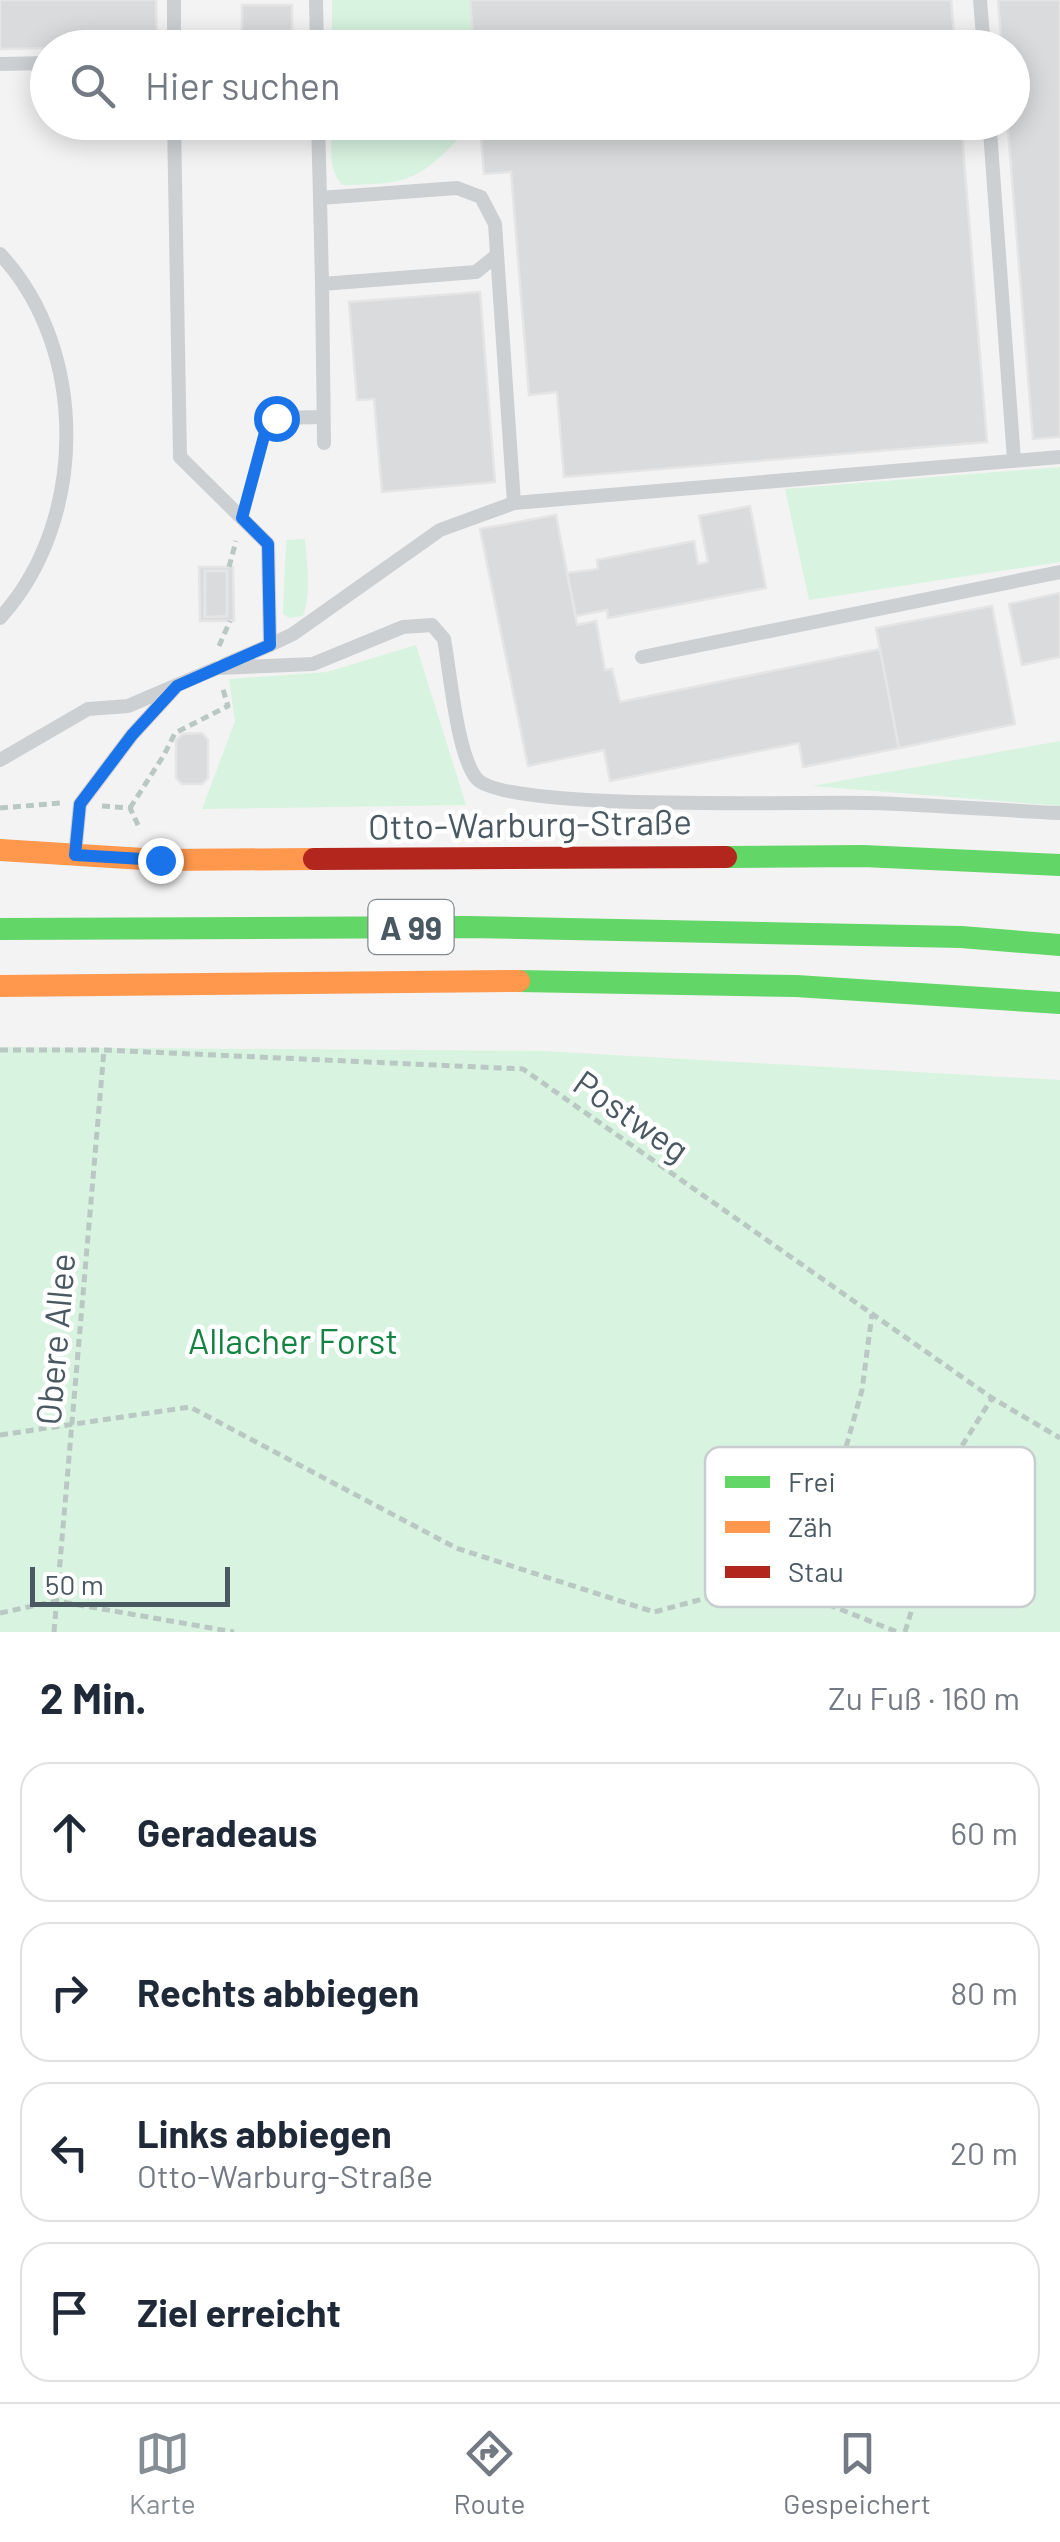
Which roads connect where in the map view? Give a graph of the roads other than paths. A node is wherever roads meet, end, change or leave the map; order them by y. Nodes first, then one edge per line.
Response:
1 (174, 0) edge
2 (316, 0) edge
3 (980, 0) edge
4 (174, 30) edge
5 (317, 30) edge
6 (982, 30) edge
7 (30, 63) edge
8 (0, 64) edge
9 (174, 140) edge
10 (318, 140) edge
11 (991, 140) edge
12 (320, 198) junction
13 (0, 254) edge
14 (497, 254) junction
15 (322, 284) junction
16 (323, 417) junction
17 (276, 418) road end
18 (324, 443) dead end
19 (1060, 457) edge
20 (1014, 460) junction
21 (514, 503) junction
22 (1060, 572) edge
23 (0, 618) edge
24 (270, 645) junction
25 (642, 658) dead end
26 (217, 668) junction
27 (177, 686) junction
28 (0, 760) edge
29 (1060, 813) edge
30 (0, 850) edge
31 (75, 855) junction
32 (1060, 865) edge
33 (0, 929) edge
34 (1060, 945) edge
35 (0, 986) edge
36 (1060, 1003) edge

1 - 4 lane
2 - 5 lane
3 - 6 lane
7 - 8 lane
9 - 24 lane
10 - 12 lane
11 - 20 lane
12 - 14 lane
12 - 15 lane
13 - 23 lane
14 - 15 lane
14 - 21 lane
15 - 16 lane
16 - 17 lane
16 - 18 lane
19 - 20 lane
20 - 21 lane
21 - 24 lane
22 - 25 lane
24 - 26 lane
26 - 27 lane
26 - 29 lane
27 - 28 lane
27 - 31 lane
30 - 31 main road, Otto-Warburg-Straße
31 - 32 main road, Otto-Warburg-Straße
33 - 34 main road, A 99
35 - 36 main road, A 99

